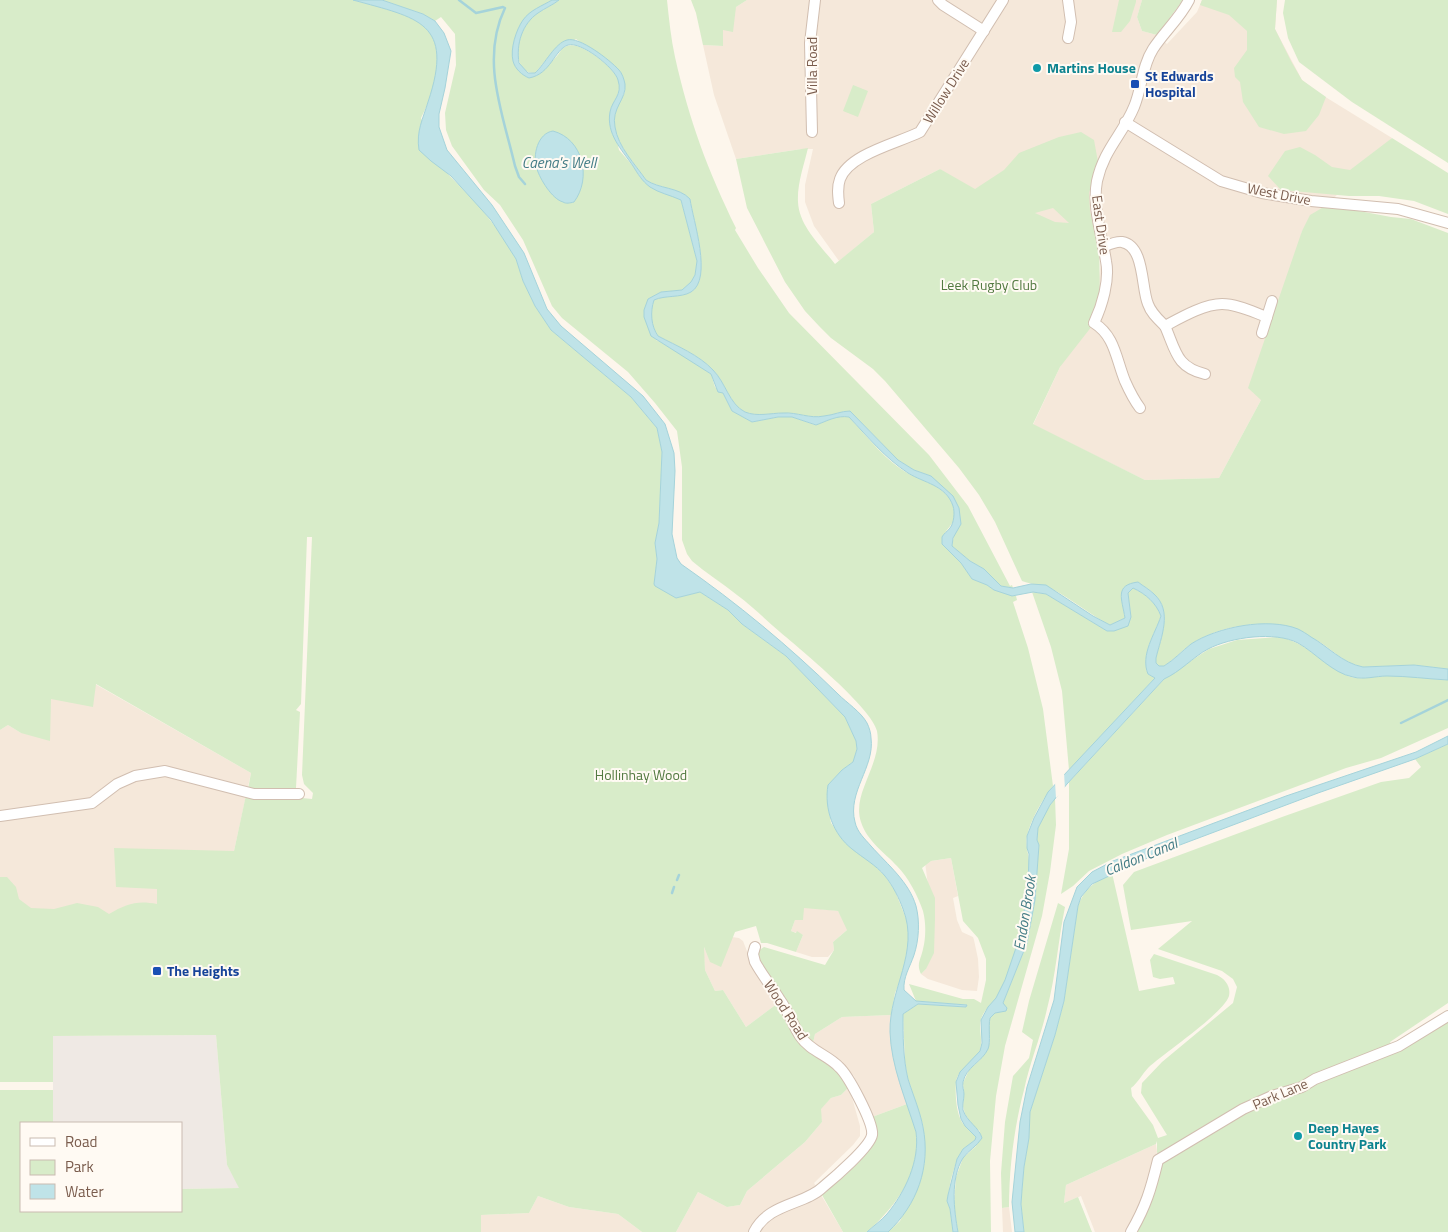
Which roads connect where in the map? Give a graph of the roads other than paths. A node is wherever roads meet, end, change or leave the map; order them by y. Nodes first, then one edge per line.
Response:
1 (815, 0) edge
2 (938, 0) edge
3 (1003, 0) edge
4 (1068, 0) edge
5 (1189, 0) edge
6 (984, 31) junction
7 (1068, 38) dead end
8 (1125, 122) junction
9 (812, 132) dead end
10 (839, 202) dead end
11 (1448, 222) edge
12 (1102, 247) junction
13 (1272, 301) dead end
14 (1267, 317) junction
15 (1164, 326) junction
16 (1262, 333) dead end
17 (1205, 374) dead end
18 (1140, 408) dead end
19 (299, 794) dead end
20 (0, 816) edge
21 (755, 948) dead end
22 (1448, 1016) edge
23 (754, 1232) edge
24 (1131, 1232) edge

1 - 9 street, Villa Road
2 - 6 street
3 - 6 street, Willow Drive
4 - 7 street
5 - 8 street, East Drive
6 - 10 street, Willow Drive
8 - 11 street, West Drive
8 - 12 street, East Drive
12 - 15 street
12 - 18 street, East Drive
13 - 14 street
14 - 15 street
14 - 16 street
15 - 17 street
19 - 20 street
21 - 23 street, Wood Road
22 - 24 street, Park Lane

